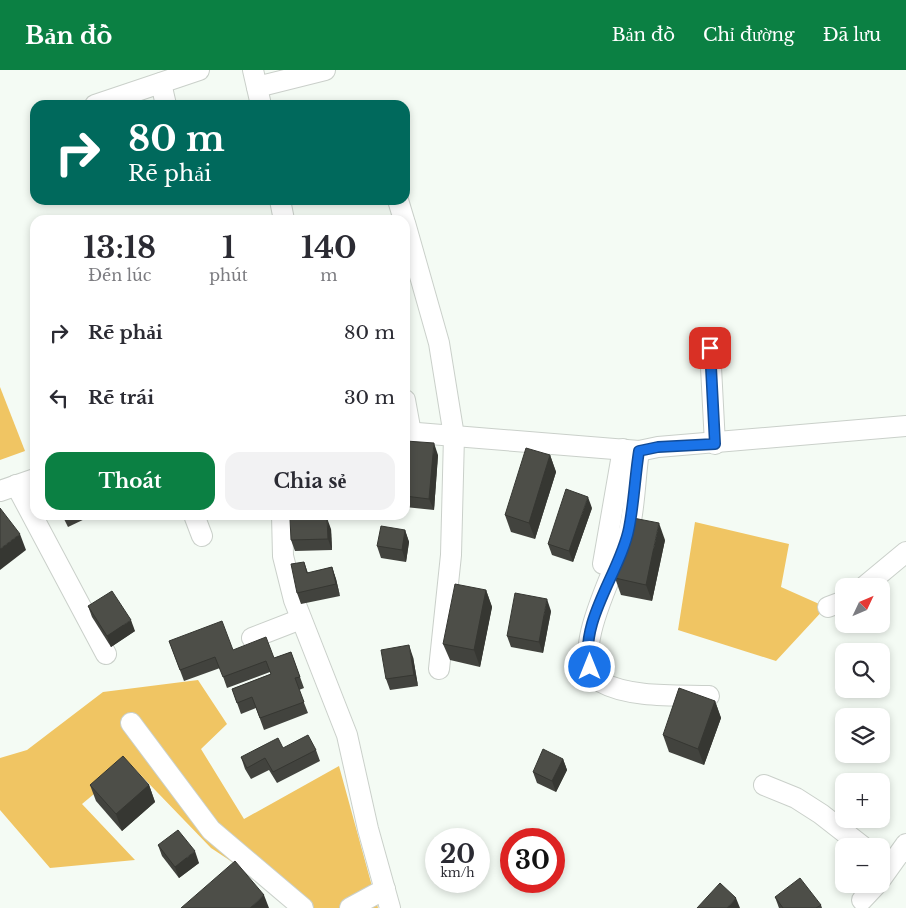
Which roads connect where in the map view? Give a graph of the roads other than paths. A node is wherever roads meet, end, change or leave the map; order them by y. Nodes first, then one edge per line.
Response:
1 (199, 70) edge
2 (325, 70) edge
3 (161, 83) junction
4 (257, 87) edge
5 (110, 100) edge
6 (165, 100) edge
7 (410, 240) edge
8 (710, 348) dead end
9 (906, 426) edge
10 (410, 433) edge
11 (454, 436) junction
12 (715, 444) junction
13 (631, 450) junction
14 (17, 485) edge
15 (30, 510) edge
16 (35, 520) edge
17 (196, 520) edge
18 (282, 520) edge
19 (202, 536) dead end
20 (906, 552) edge
21 (603, 564) dead end
22 (875, 578) edge
23 (301, 619) junction
24 (252, 638) dead end
25 (106, 654) dead end
26 (439, 669) dead end
27 (709, 696) dead end
28 (131, 723) dead end
29 (764, 785) dead end
30 (852, 838) edge
31 (906, 844) edge
32 (890, 863) edge
33 (867, 893) edge
34 (388, 898) edge
35 (862, 900) dead end
36 (302, 908) edge
37 (350, 908) edge

1 - 3 street
2 - 4 street
3 - 5 street
3 - 6 street
7 - 11 street
8 - 12 street
9 - 12 street
10 - 11 street
11 - 13 street
11 - 26 street
12 - 13 street
13 - 21 street
13 - 27 street
14 - 15 street
16 - 25 street
17 - 19 street
18 - 23 street
20 - 22 street
23 - 24 street
23 - 34 street
28 - 36 street
29 - 30 street
31 - 32 street
33 - 35 street
34 - 37 street

